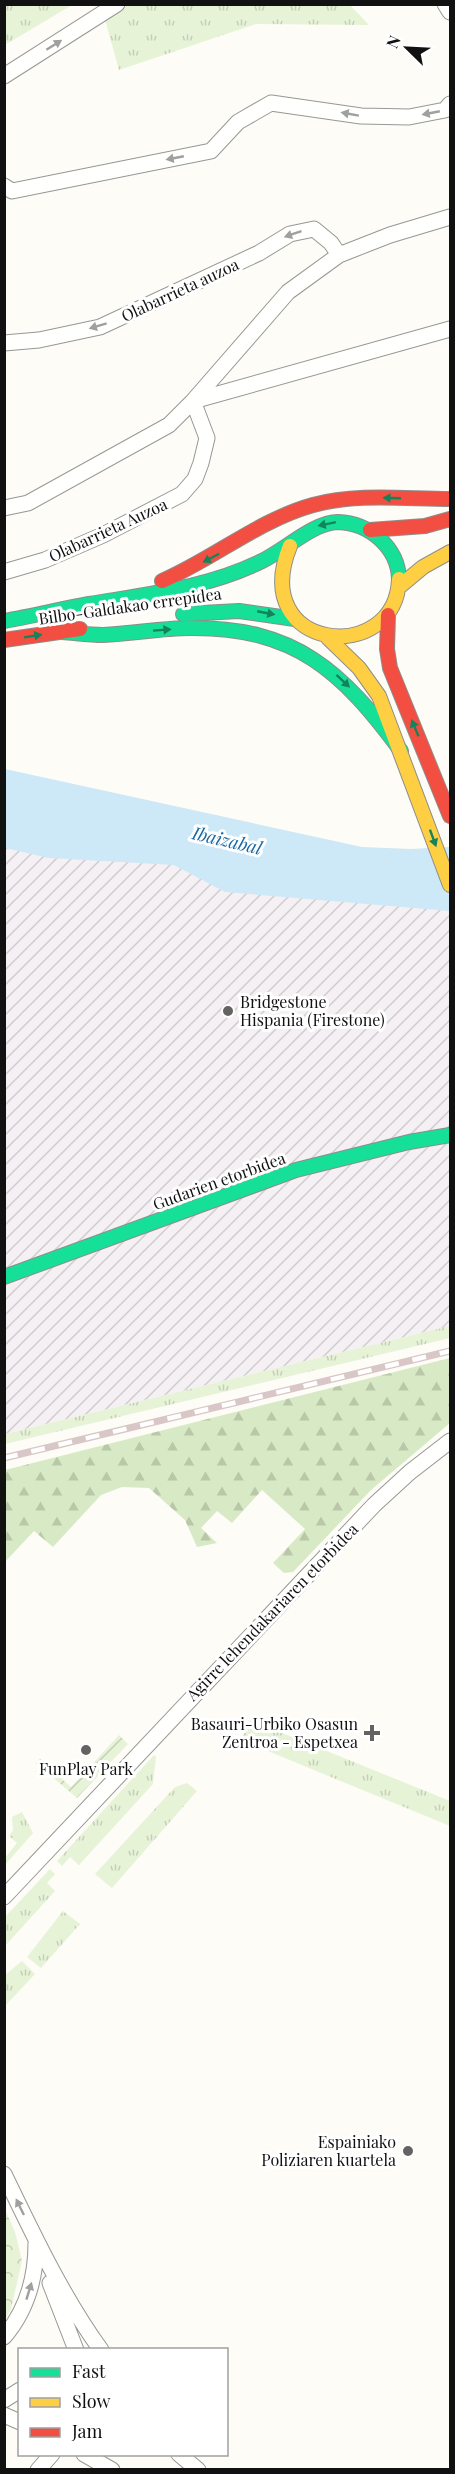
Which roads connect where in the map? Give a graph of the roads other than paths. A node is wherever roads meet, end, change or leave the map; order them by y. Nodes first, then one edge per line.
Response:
1 (117, 4) edge
2 (445, 4) edge
3 (450, 12) edge
4 (4, 76) edge
5 (450, 104) edge
6 (4, 186) edge
7 (450, 217) edge
8 (339, 255) junction
9 (450, 329) edge
10 (4, 344) edge
11 (193, 401) junction
12 (450, 499) edge
13 (4, 508) edge
14 (450, 519) edge
15 (370, 530) junction
16 (290, 546) junction
17 (450, 552) edge
18 (4, 572) edge
19 (399, 587) junction
20 (89, 604) junction
21 (388, 615) junction
22 (295, 619) junction
23 (4, 621) edge
24 (62, 632) junction
25 (328, 638) junction
26 (4, 640) edge
27 (401, 751) junction
28 (450, 816) edge
29 (450, 885) edge
30 (450, 1135) edge
31 (4, 1277) edge
32 (450, 1441) edge
33 (4, 1897) edge
34 (4, 2174) edge
35 (36, 2246) junction
36 (4, 2337) edge
37 (76, 2348) edge
38 (100, 2348) edge
39 (18, 2391) edge
40 (4, 2400) edge
41 (4, 2415) edge
42 (18, 2421) edge
43 (50, 2456) edge
44 (88, 2456) edge
45 (182, 2456) edge
46 (191, 2456) edge
47 (38, 2469) edge
48 (112, 2469) edge
49 (198, 2469) edge
50 (203, 2469) edge

4 -> 1 street
2 - 3 street
5 -> 6 street
7 - 8 street
8 -> 10 street, Olabarrieta auzoa
8 - 11 street
9 - 11 street
11 - 13 street
11 - 18 street, Olabarrieta Auzoa
12 -> 20 main road, Bilbo-Galdakao errepidea
14 - 15 main road, Bilbo-Galdakao errepidea
15 -> 16 main road, Bilbo-Galdakao errepidea
15 - 19 main road
16 - 20 main road, Bilbo-Galdakao errepidea
16 - 22 main road
17 - 19 main road
19 - 21 main road
20 - 23 main road, Bilbo-Galdakao errepidea
21 - 25 main road
28 -> 21 main road
24 -> 22 main road, Bilbo-Galdakao errepidea
22 - 25 main road, Bilbo-Galdakao errepidea
26 -> 24 main road, Bilbo-Galdakao errepidea
24 -> 27 main road
25 - 27 main road, Bilbo-Galdakao errepidea
27 -> 29 main road, Bilbo-Galdakao errepidea
30 - 31 main road, Gudarien etorbidea
32 - 33 street, Agirre lehendakariaren etorbidea
35 -> 34 street
36 -> 35 street
35 - 37 street
35 - 38 street
39 - 40 street
41 - 42 street
43 - 47 street
44 - 48 street
45 - 49 street
46 - 50 street

